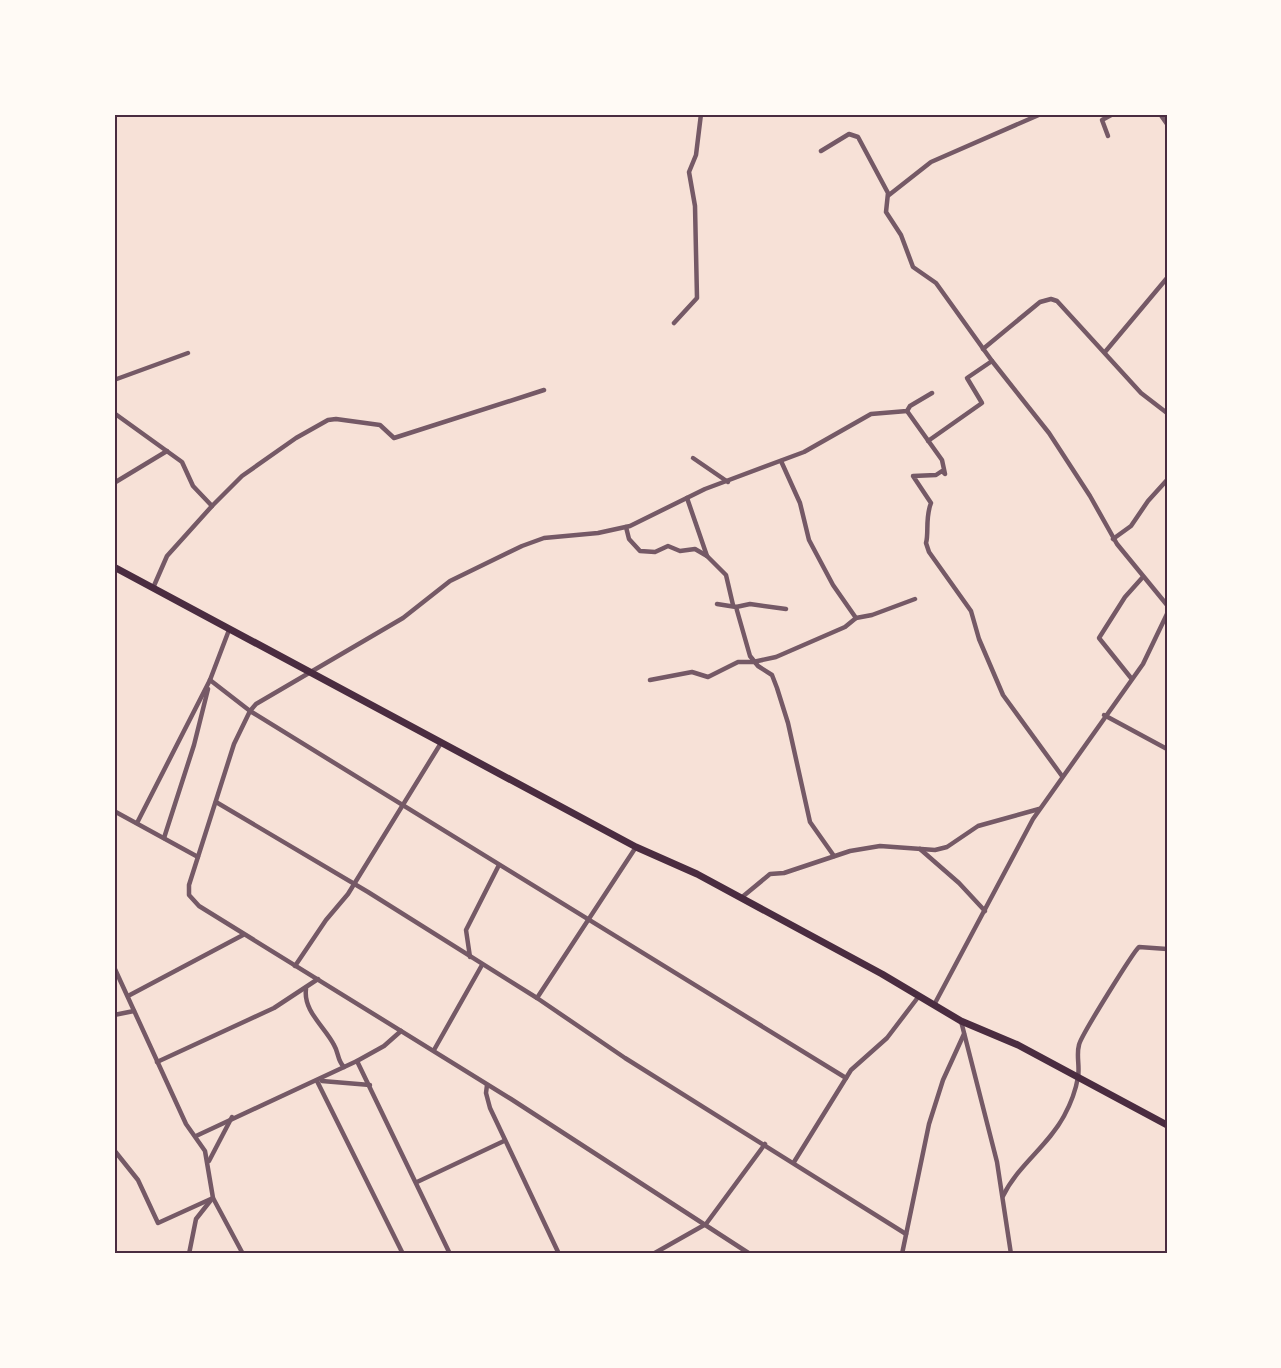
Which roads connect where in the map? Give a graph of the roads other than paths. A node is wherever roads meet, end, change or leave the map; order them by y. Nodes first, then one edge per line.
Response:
1 (701, 114) edge
2 (1024, 114) edge
3 (1041, 114) edge
4 (1113, 114) edge
5 (1160, 114) edge
6 (1020, 121) junction
7 (1167, 124) edge
8 (1108, 136) dead end
9 (821, 151) dead end
10 (889, 195) junction
11 (1167, 278) edge
12 (674, 323) dead end
13 (983, 349) junction
14 (1105, 352) junction
15 (188, 353) dead end
16 (992, 361) junction
17 (114, 380) edge
18 (544, 390) dead end
19 (933, 393) dead end
20 (907, 411) junction
21 (1167, 412) edge
22 (114, 413) edge
23 (928, 441) junction
24 (167, 451) junction
25 (693, 458) dead end
26 (782, 460) junction
27 (1167, 480) edge
28 (728, 482) junction
29 (114, 483) edge
30 (687, 498) junction
31 (212, 506) junction
32 (626, 527) junction
33 (1113, 539) junction
34 (707, 556) junction
35 (114, 567) edge
36 (1142, 578) junction
37 (153, 588) junction
38 (915, 599) dead end
39 (717, 603) dead end
40 (1167, 605) edge
41 (735, 606) junction
42 (786, 609) dead end
43 (1167, 615) edge
44 (856, 618) junction
45 (1165, 626) edge
46 (229, 630) junction
47 (753, 662) junction
48 (309, 672) junction
49 (1131, 678) junction
50 (211, 680) junction
51 (650, 680) dead end
52 (250, 711) junction
53 (1104, 715) junction
54 (441, 743) junction
55 (1167, 749) edge
56 (1062, 776) junction
57 (216, 802) junction
58 (405, 805) junction
59 (1039, 809) junction
60 (114, 811) edge
61 (137, 823) junction
62 (164, 838) junction
63 (918, 847) junction
64 (636, 848) junction
65 (834, 856) junction
66 (198, 857) junction
67 (499, 865) junction
68 (354, 883) junction
69 (741, 898) junction
70 (985, 911) junction
71 (589, 920) junction
72 (243, 935) junction
73 (1166, 948) edge
74 (470, 957) junction
75 (482, 965) junction
76 (296, 966) junction
77 (114, 967) edge
78 (318, 979) junction
79 (306, 989) junction
80 (128, 996) junction
81 (920, 996) junction
82 (537, 998) junction
83 (934, 1005) junction
84 (134, 1011) junction
85 (114, 1015) edge
86 (961, 1021) junction
87 (401, 1031) junction
88 (964, 1034) junction
89 (434, 1050) junction
90 (357, 1061) junction
91 (157, 1062) junction
92 (344, 1067) junction
93 (846, 1078) junction
94 (1078, 1079) junction
95 (317, 1081) junction
96 (370, 1085) junction
97 (487, 1085) junction
98 (232, 1118) junction
99 (1167, 1125) edge
100 (196, 1136) junction
101 (504, 1141) junction
102 (765, 1144) junction
103 (114, 1150) edge
104 (209, 1161) junction
105 (794, 1162) junction
106 (417, 1182) junction
107 (1003, 1196) junction
108 (213, 1198) junction
109 (706, 1224) junction
110 (906, 1234) junction
111 (189, 1254) edge
112 (243, 1254) edge
113 (403, 1254) edge
114 (450, 1254) edge
115 (559, 1254) edge
116 (653, 1254) edge
117 (750, 1254) edge
118 (902, 1254) edge
119 (1011, 1254) edge

1 - 12 street
2 - 6 street
3 - 6 street
4 - 8 street
5 - 7 street
6 - 10 street
9 - 10 street
10 - 13 street
11 - 14 street
13 - 14 street
13 - 16 street
14 - 21 street
15 - 17 street
16 - 23 street
16 - 33 street
18 - 31 street
19 - 20 street
20 - 23 street
20 - 26 street
22 - 24 street
23 - 56 street
24 - 29 street
24 - 31 street
25 - 28 street
26 - 28 street
26 - 44 street
27 - 33 street
28 - 30 street
30 - 32 street
30 - 34 street
31 - 37 street
32 - 34 street
32 - 48 street
33 - 36 street
34 - 41 street
35 - 37 main road
36 - 40 street
36 - 49 street
37 - 46 main road
38 - 44 street
39 - 41 street
41 - 42 street
41 - 47 street
43 - 45 street
44 - 47 street
45 - 49 street
46 - 48 main road
46 - 50 street
47 - 51 street
47 - 65 street
48 - 52 street
48 - 54 main road
49 - 53 street
50 - 52 street
50 - 61 street
50 - 62 street
52 - 57 street
52 - 58 street
53 - 55 street
53 - 56 street
54 - 58 street
54 - 64 main road
56 - 59 street
57 - 66 street
57 - 68 street
58 - 67 street
58 - 68 street
59 - 63 street
59 - 70 street
60 - 61 street
61 - 62 street
62 - 66 street
63 - 65 street
63 - 70 street
64 - 69 main road
64 - 71 street
65 - 69 street
66 - 72 street
67 - 71 street
67 - 74 street
68 - 74 street
68 - 76 street
69 - 81 main road
70 - 83 street
71 - 82 street
71 - 93 street
72 - 76 street
72 - 80 street
73 - 94 street
74 - 75 street
75 - 82 street
75 - 89 street
76 - 78 street
77 - 80 street
78 - 79 street
78 - 87 street
79 - 91 street
79 - 92 street
80 - 84 street
81 - 83 main road
81 - 93 street
82 - 102 street
83 - 86 main road
84 - 85 street
84 - 91 street
86 - 88 street
86 - 94 main road
87 - 89 street
87 - 90 street
88 - 107 street
88 - 110 street
89 - 97 street
90 - 92 street
90 - 96 street
91 - 100 street
92 - 95 street
93 - 105 street
94 - 99 main road
94 - 107 street
95 - 96 street
95 - 98 street
95 - 113 street
96 - 106 street
97 - 101 street
97 - 109 street
98 - 100 street
98 - 104 street
100 - 104 street
101 - 106 street
101 - 115 street
102 - 105 street
102 - 109 street
103 - 108 street
104 - 108 street
105 - 110 street
106 - 114 street
107 - 119 street
108 - 111 street
108 - 112 street
109 - 116 street
109 - 117 street
110 - 118 street

